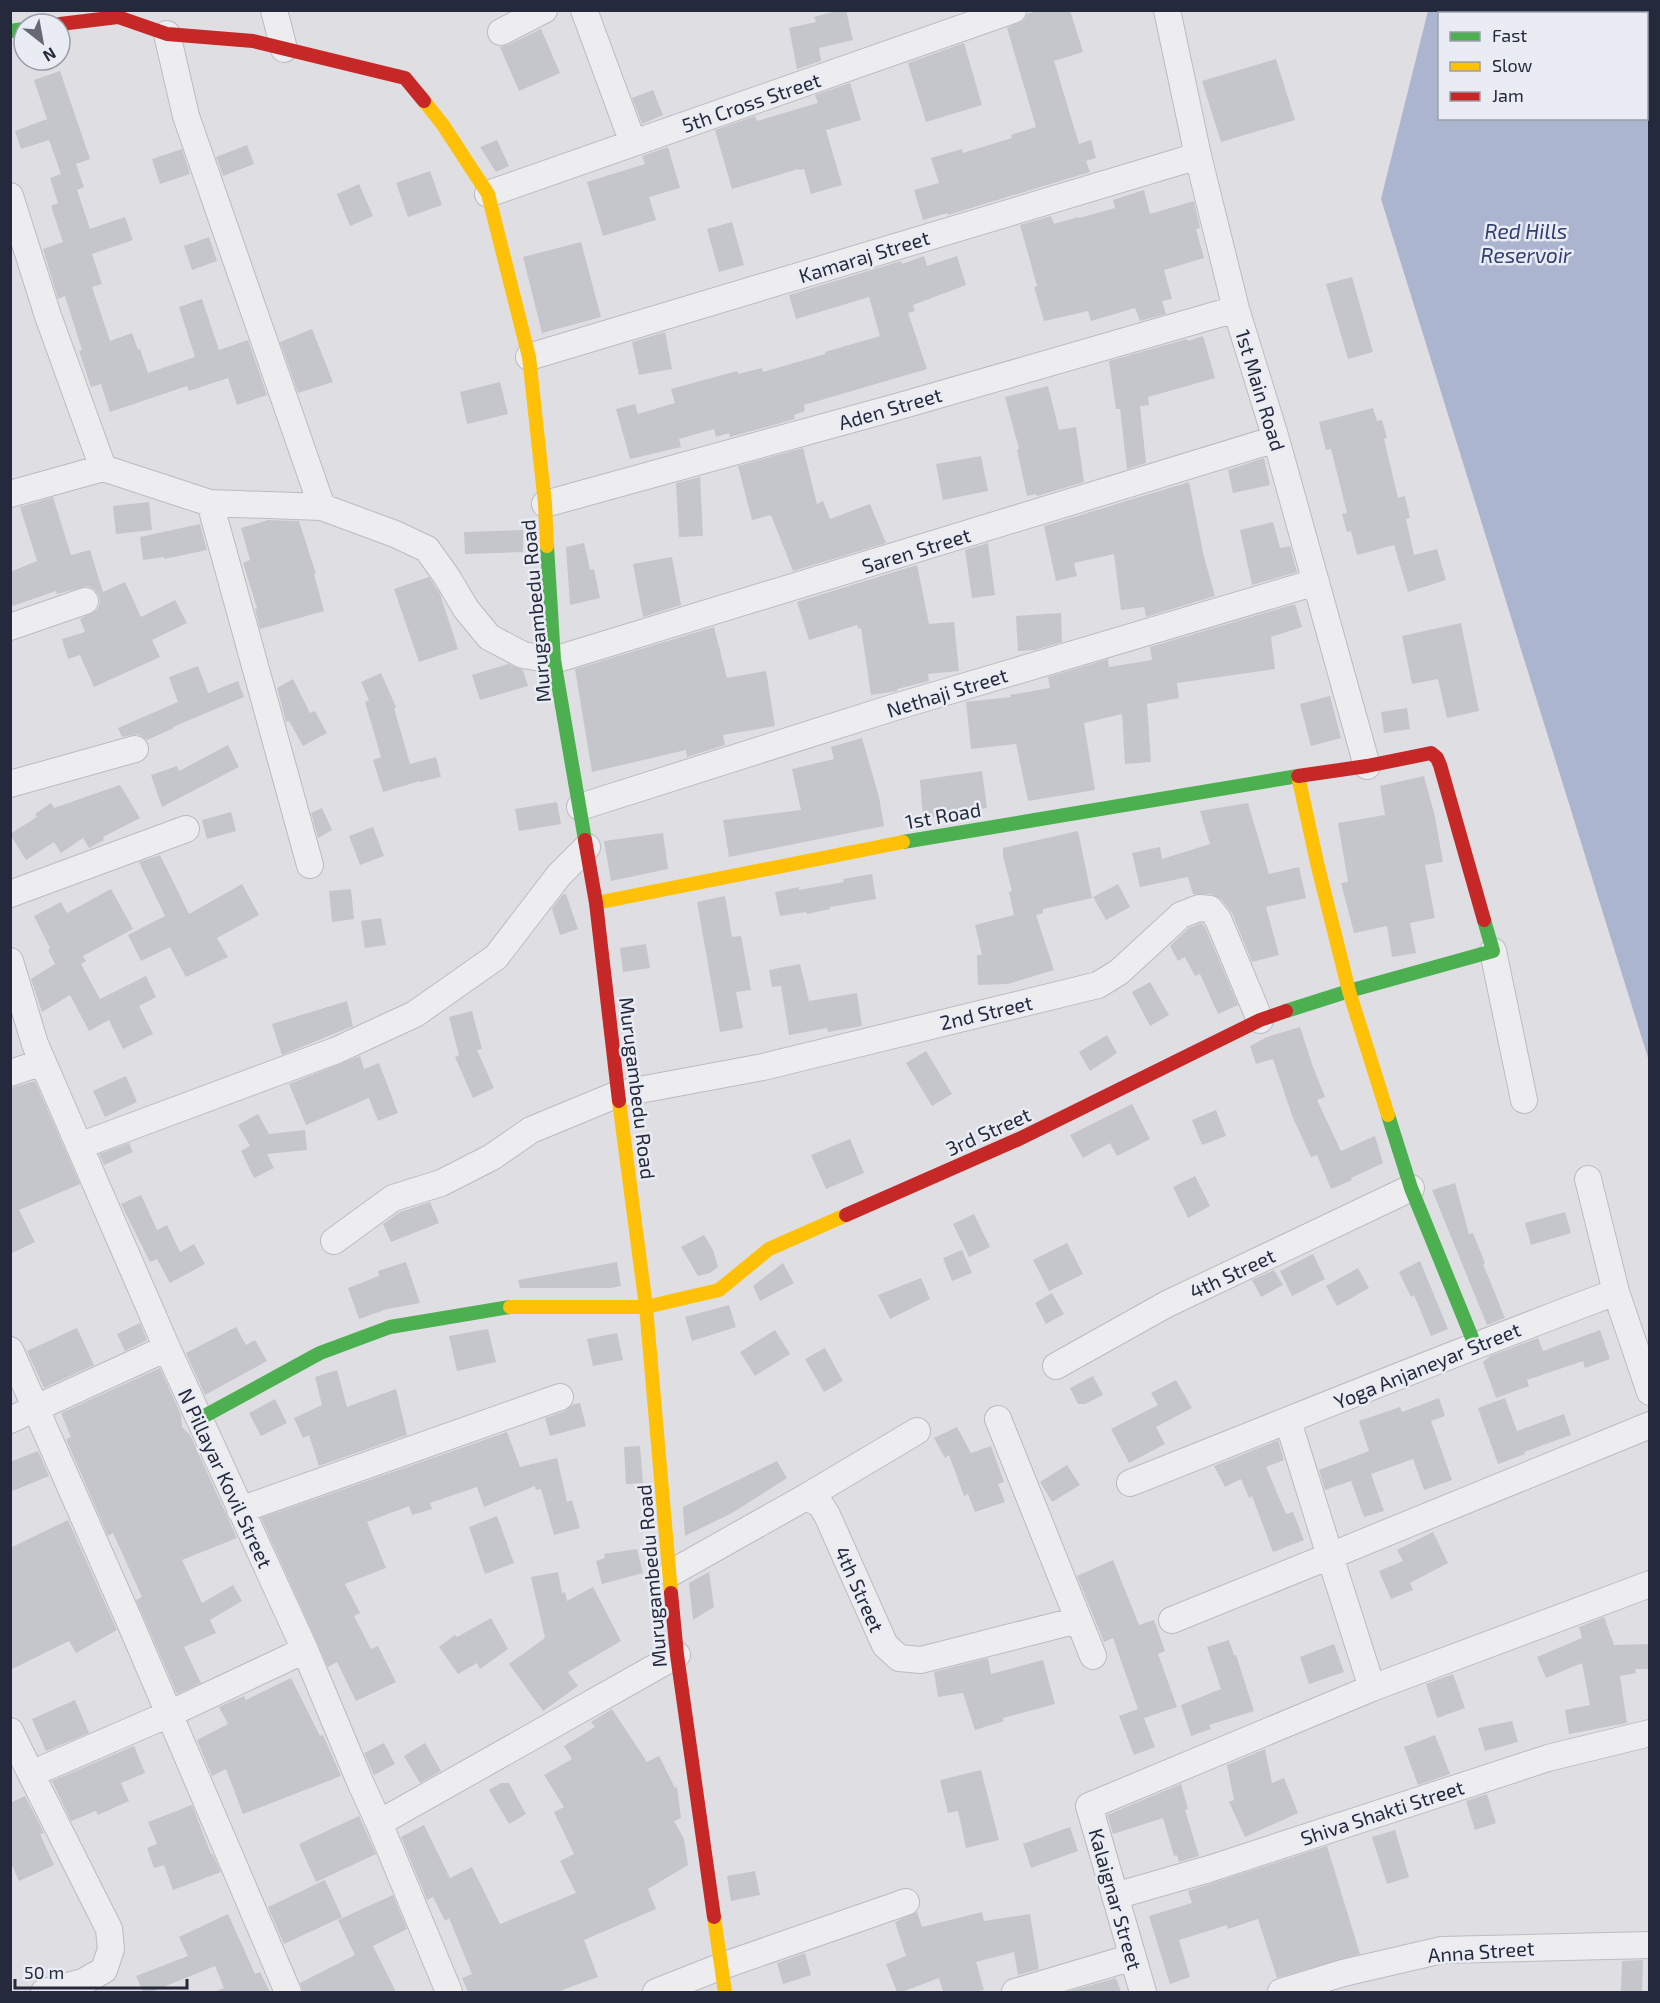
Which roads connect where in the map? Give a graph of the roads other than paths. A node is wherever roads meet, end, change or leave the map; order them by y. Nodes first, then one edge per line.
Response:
1 (274, 10) edge
2 (544, 10) edge
3 (584, 10) edge
4 (1013, 10) edge
5 (1167, 10) edge
6 (976, 16) edge
7 (72, 23) edge
8 (501, 32) dead end
9 (167, 34) junction
10 (284, 49) junction
11 (633, 143) junction
12 (1198, 156) junction
13 (488, 194) junction
14 (10, 196) edge
15 (1236, 309) junction
16 (530, 357) junction
17 (1276, 439) junction
18 (103, 468) junction
19 (10, 494) edge
20 (210, 503) junction
21 (544, 504) junction
22 (322, 507) junction
23 (1316, 582) junction
24 (85, 601) dead end
25 (10, 627) edge
26 (555, 660) junction
27 (135, 749) dead end
28 (1367, 766) junction
29 (1298, 776) junction
30 (10, 784) edge
31 (580, 807) junction
32 (186, 829) dead end
33 (587, 847) junction
34 (310, 865) dead end
35 (10, 894) edge
36 (596, 903) junction
37 (1493, 951) junction
38 (10, 960) edge
39 (1349, 991) junction
40 (1260, 1020) junction
41 (43, 1062) junction
42 (10, 1073) edge
43 (618, 1094) junction
44 (1524, 1100) dead end
45 (79, 1146) junction
46 (1588, 1179) dead end
47 (1411, 1188) junction
48 (334, 1241) dead end
49 (1616, 1292) junction
50 (646, 1307) junction
51 (1475, 1345) junction
52 (167, 1348) junction
53 (10, 1350) edge
54 (1056, 1366) dead end
55 (1650, 1392) edge
56 (560, 1397) dead end
57 (37, 1409) junction
58 (200, 1419) junction
59 (998, 1419) dead end
60 (10, 1420) edge
61 (1288, 1421) junction
62 (1650, 1425) edge
63 (917, 1431) dead end
64 (1130, 1483) dead end
65 (806, 1497) junction
66 (240, 1510) junction
67 (1330, 1556) junction
68 (671, 1573) junction
69 (1650, 1584) edge
70 (1078, 1620) junction
71 (1172, 1620) dead end
72 (305, 1650) junction
73 (677, 1655) junction
74 (1093, 1656) dead end
75 (1372, 1688) junction
76 (169, 1714) junction
77 (10, 1731) edge
78 (1650, 1733) edge
79 (31, 1774) junction
80 (379, 1823) junction
81 (1115, 1896) junction
82 (906, 1902) dead end
83 (1650, 1945) edge
84 (1133, 1957) junction
85 (722, 1966) junction
86 (44, 1992) edge
87 (288, 1992) edge
88 (449, 1992) edge
89 (656, 1992) edge
90 (725, 1992) edge
91 (1015, 1992) edge
92 (1143, 1992) edge
93 (1281, 1992) edge

1 - 10 street
2 - 8 street
3 - 11 street
4 - 6 street, 5th Cross Street
5 - 12 street, 1st Main Road
6 - 11 street, 5th Cross Street
7 - 9 street, Murugambedu Road
9 - 10 street, Murugambedu Road
9 - 22 street
10 - 13 street, Murugambedu Road
11 - 13 street, 5th Cross Street
12 - 15 street, 1st Main Road
12 - 16 street, Kamaraj Street
13 - 16 street, Murugambedu Road
14 - 18 street
15 - 17 street, 1st Main Road
15 - 21 street, Aden Street
16 - 21 street, Murugambedu Road
17 - 23 street, 1st Main Road
17 - 26 street, Saren Street
18 - 19 street
18 - 20 street
20 - 22 street
20 - 34 street
21 - 26 street, Murugambedu Road
22 - 26 street
23 - 28 street, 1st Main Road
23 - 31 street, Nethaji Street
24 - 25 street
26 - 31 street, Murugambedu Road
27 - 30 street
28 - 29 street, 1st Road
28 - 37 street, 1st Road
29 - 36 street, 1st Road
29 - 39 street
31 - 33 street, Murugambedu Road
32 - 35 street
33 - 36 street, Murugambedu Road
33 - 45 street
36 - 43 street, Murugambedu Road
37 - 39 street, 3rd Street
37 - 44 street
38 - 41 street, N Pillayar Kovil Street
39 - 40 street, 3rd Street
39 - 47 street
40 - 43 street, 2nd Street
40 - 50 street, 3rd Street
41 - 42 street
41 - 45 street, N Pillayar Kovil Street
43 - 48 street, 2nd Street
43 - 50 street, Murugambedu Road
45 - 52 street, N Pillayar Kovil Street
46 - 49 street
47 - 51 street
47 - 54 street, 4th Street
49 - 51 street, Yoga Anjaneyar Street
49 - 55 street
50 - 58 street, 3rd Street
50 - 68 street, Murugambedu Road
51 - 61 street, Yoga Anjaneyar Street
52 - 57 street
52 - 58 street, N Pillayar Kovil Street
53 - 57 street
56 - 66 street
57 - 60 street
57 - 76 street
58 - 66 street, N Pillayar Kovil Street
59 - 70 street
61 - 64 street, Yoga Anjaneyar Street
61 - 67 street
62 - 67 street
63 - 65 street
65 - 68 street
65 - 70 street, 4th Street
66 - 72 street, N Pillayar Kovil Street
67 - 71 street
67 - 75 street
68 - 73 street, Murugambedu Road
69 - 75 street
70 - 74 street
72 - 76 street
72 - 80 street, N Pillayar Kovil Street
73 - 80 street
73 - 85 street, Murugambedu Road
75 - 81 street, Kalaignar Street
76 - 79 street
76 - 87 street
77 - 79 street
78 - 81 street, Shiva Shakti Street
79 - 86 street
80 - 88 street, N Pillayar Kovil Street
81 - 84 street, Kalaignar Street
82 - 85 street
83 - 93 street, Anna Street
84 - 91 street
84 - 92 street, Kalaignar Street
85 - 89 street
85 - 90 street, Murugambedu Road

